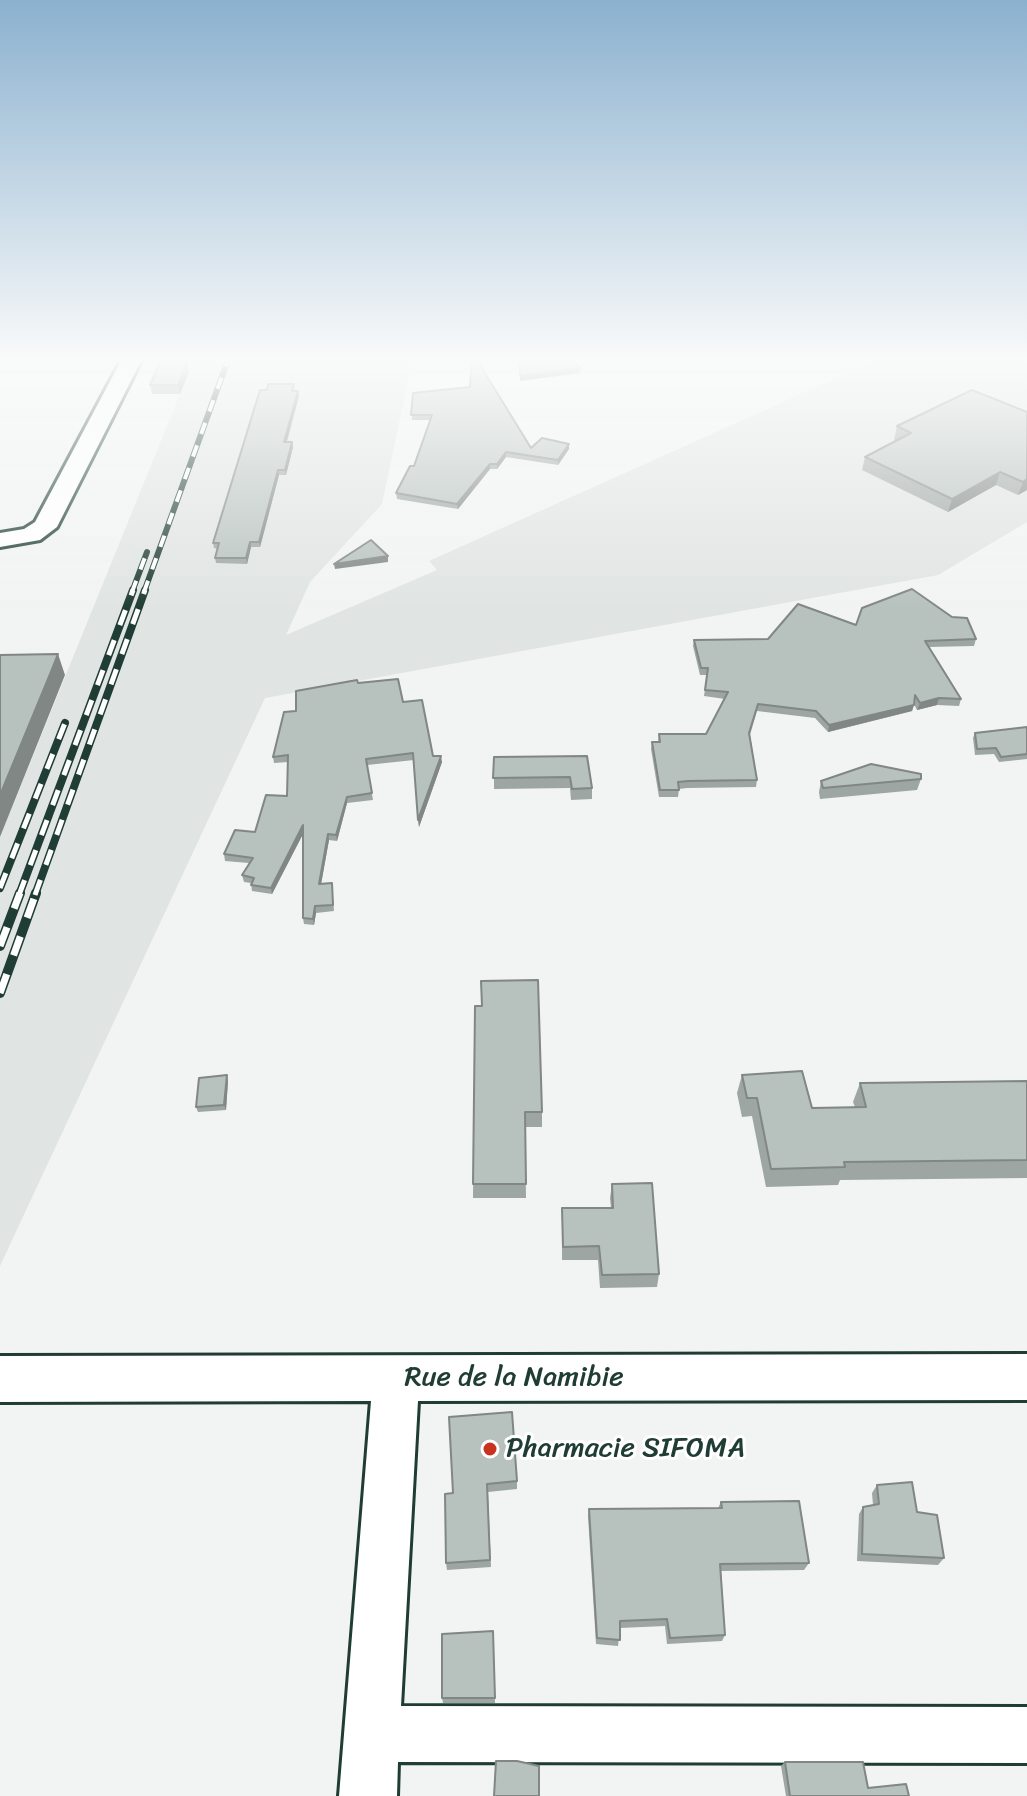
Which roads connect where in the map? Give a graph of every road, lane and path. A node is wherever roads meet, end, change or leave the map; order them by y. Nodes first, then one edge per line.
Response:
1 (90, 441) edge
2 (0, 540) edge
3 (1027, 1377) edge
4 (0, 1379) edge
5 (396, 1379) junction
6 (372, 1734) junction
7 (1027, 1735) edge
8 (368, 1796) edge

1 - 2 street
3 - 5 street, Rue de la Namibie
4 - 5 street, Rue de la Namibie
5 - 6 street
6 - 7 street
6 - 8 street

